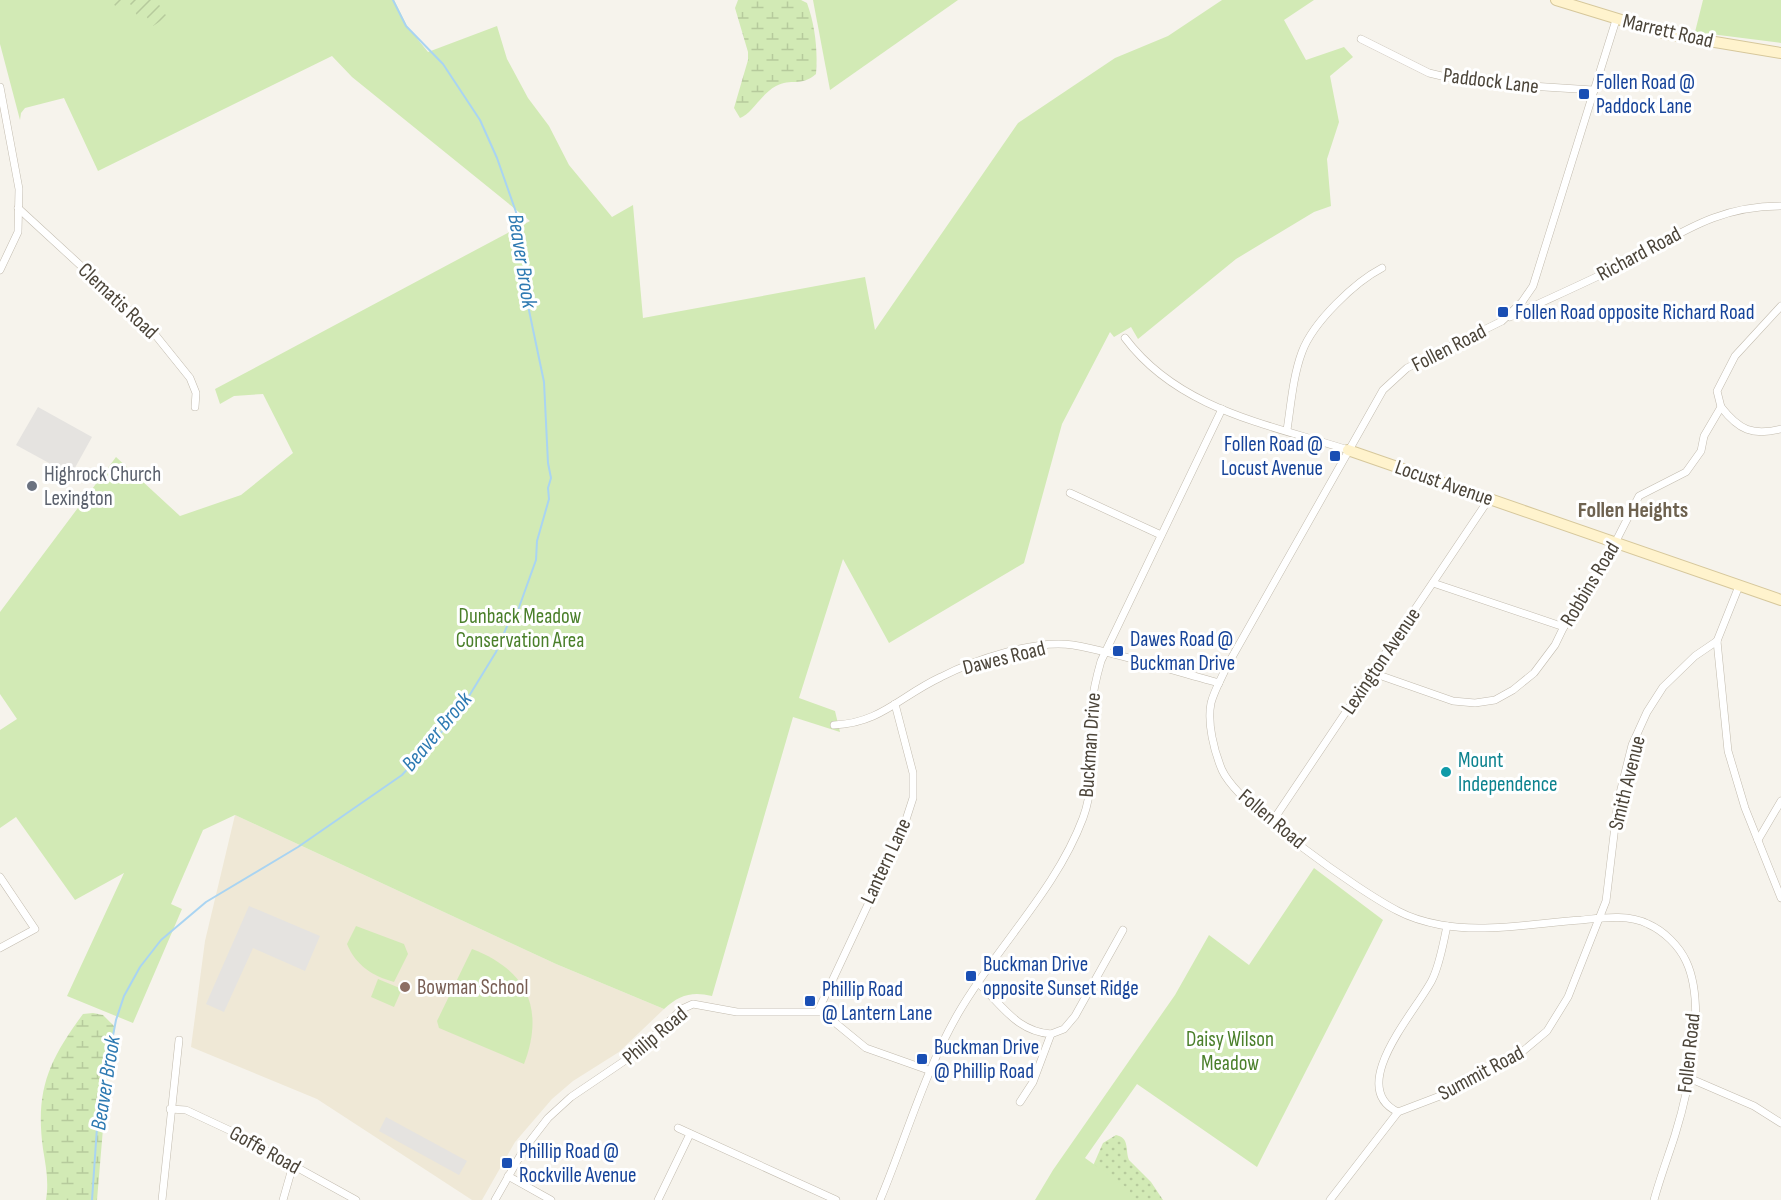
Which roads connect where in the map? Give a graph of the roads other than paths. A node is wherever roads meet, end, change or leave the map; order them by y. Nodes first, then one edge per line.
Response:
1 (1556, 0) edge
2 (1616, 20) junction
3 (1361, 39) dead end
4 (1781, 53) edge
5 (0, 87) edge
6 (1593, 90) junction
7 (1781, 206) edge
8 (18, 208) junction
9 (1382, 268) dead end
10 (0, 270) edge
11 (1781, 306) edge
12 (1502, 321) junction
13 (1125, 338) dead end
14 (195, 407) dead end
15 (1721, 407) junction
16 (1222, 409) junction
17 (1781, 429) edge
18 (1287, 430) junction
19 (1348, 450) junction
20 (1070, 493) dead end
21 (1489, 499) junction
22 (1161, 535) junction
23 (1616, 543) junction
24 (1433, 583) junction
25 (1739, 586) junction
26 (1781, 600) edge
27 (1564, 627) junction
28 (1718, 641) junction
29 (1104, 654) junction
30 (1372, 672) junction
31 (1220, 683) junction
32 (895, 704) junction
33 (834, 725) dead end
34 (1781, 801) edge
35 (1272, 822) junction
36 (1758, 840) junction
37 (0, 877) edge
38 (1781, 898) edge
39 (1600, 918) junction
40 (1447, 926) junction
41 (1123, 930) dead end
42 (0, 948) edge
43 (977, 982) junction
44 (818, 1011) junction
45 (1051, 1034) junction
46 (179, 1040) dead end
47 (931, 1071) junction
48 (1689, 1078) junction
49 (1020, 1102) dead end
50 (170, 1109) junction
51 (1398, 1112) junction
52 (1781, 1123) edge
53 (678, 1128) dead end
54 (690, 1134) junction
55 (293, 1165) junction
56 (508, 1176) junction
57 (162, 1200) edge
58 (283, 1200) edge
59 (356, 1200) edge
60 (495, 1200) edge
61 (551, 1200) edge
62 (658, 1200) edge
63 (836, 1200) edge
64 (880, 1200) edge
65 (1330, 1200) edge
66 (1654, 1200) edge

1 - 2 street, Marrett Road
2 - 4 street, Marrett Road
2 - 6 street, Follen Road
3 - 6 street, Paddock Lane
5 - 8 street
6 - 12 street, Follen Road
7 - 12 street, Richard Road
8 - 10 street
8 - 14 street, Clematis Road
9 - 18 street
11 - 15 street, Robbins Road
12 - 19 street, Follen Road
13 - 16 street, Locust Avenue
15 - 17 street
15 - 23 street, Robbins Road
16 - 18 street, Locust Avenue
16 - 22 street, Buckman Drive
18 - 19 street, Locust Avenue
19 - 21 street, Locust Avenue
19 - 31 street, Follen Road
20 - 22 street
21 - 23 street, Locust Avenue
21 - 24 street, Lexington Avenue
22 - 29 street, Buckman Drive
23 - 25 street, Locust Avenue
23 - 27 street, Robbins Road
24 - 27 street
24 - 30 street, Lexington Avenue
25 - 26 street, Locust Avenue
25 - 28 street
27 - 30 street, Robbins Road
28 - 36 street
28 - 39 street, Smith Avenue
29 - 31 street, Dawes Road
29 - 32 street, Dawes Road
29 - 43 street, Buckman Drive
30 - 35 street, Lexington Avenue
31 - 35 street, Follen Road
32 - 33 street, Dawes Road
32 - 44 street, Lantern Lane
34 - 36 street
35 - 40 street, Follen Road
36 - 38 street
37 - 42 street
39 - 40 street, Follen Road
39 - 48 street, Follen Road
39 - 51 street, Summit Road
40 - 51 street
41 - 45 street
43 - 45 street
43 - 47 street, Buckman Drive
44 - 47 street
44 - 56 street, Philip Road
45 - 49 street
46 - 50 street
47 - 64 street, Buckman Drive
48 - 52 street
48 - 66 street, Follen Road
50 - 55 street, Goffe Road
50 - 57 street
51 - 65 street, Summit Road
53 - 54 street
54 - 62 street
54 - 63 street
55 - 58 street
55 - 59 street, Goffe Road
56 - 60 street, Philip Road
56 - 61 street

